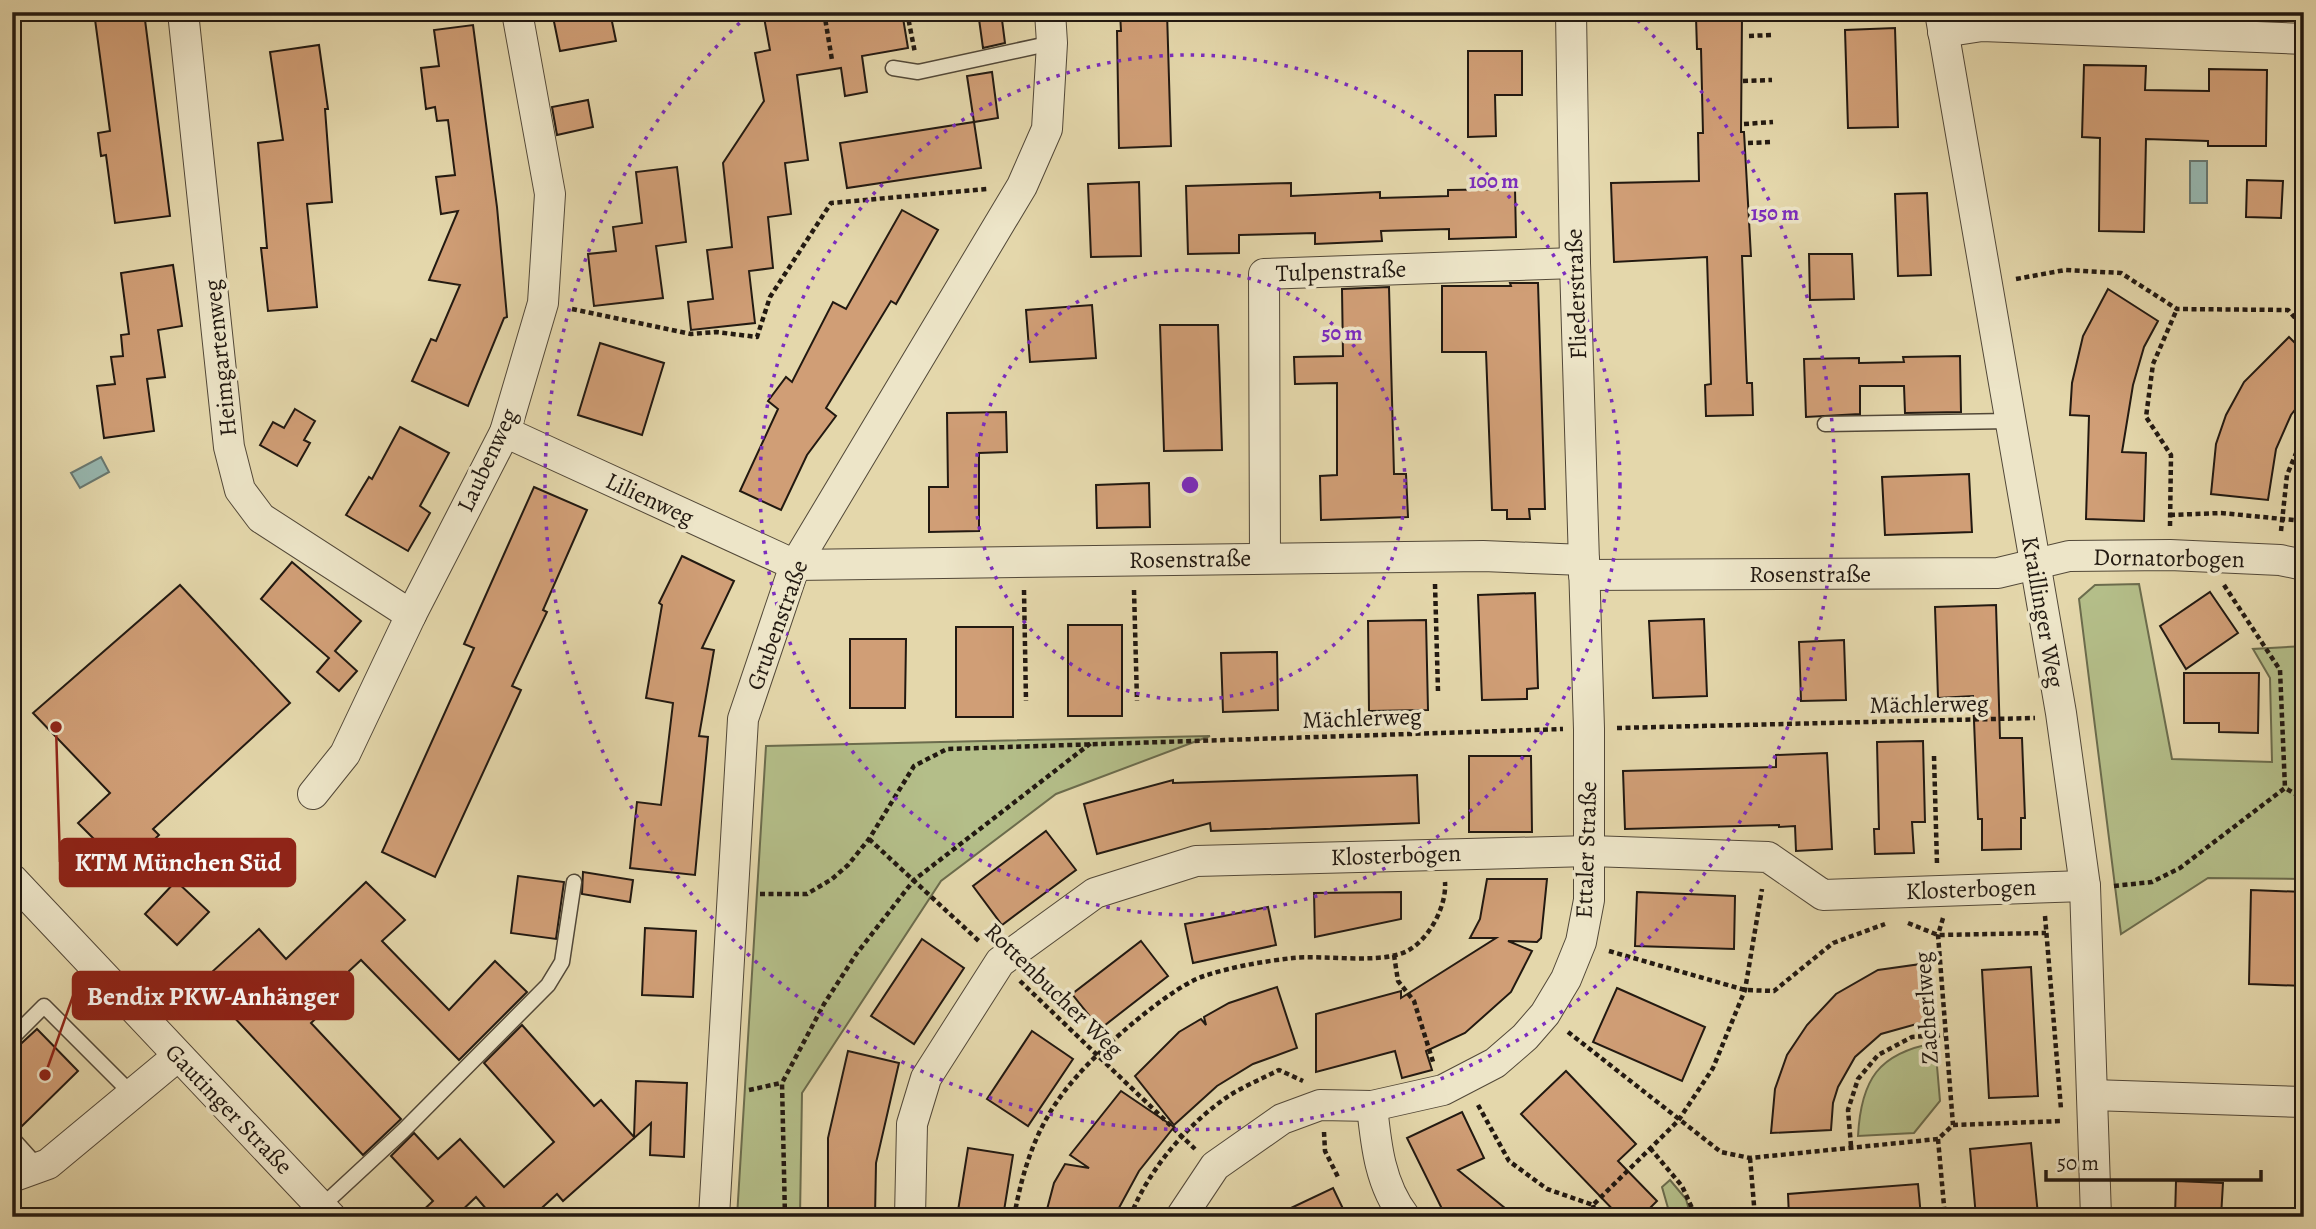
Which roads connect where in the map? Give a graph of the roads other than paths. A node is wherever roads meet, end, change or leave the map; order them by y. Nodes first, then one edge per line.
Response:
1 (183, 12) edge
2 (517, 12) edge
3 (1050, 12) edge
4 (1571, 12) edge
5 (1942, 22) edge
6 (2304, 39) edge
7 (1052, 43) junction
8 (893, 68) dead end
9 (1575, 263) junction
10 (2010, 421) junction
11 (1825, 424) dead end
12 (505, 432) junction
13 (1265, 558) junction
14 (2035, 563) junction
15 (2292, 563) edge
16 (795, 565) junction
17 (1584, 568) junction
18 (411, 615) junction
19 (313, 794) dead end
20 (1590, 851) junction
21 (12, 879) edge
22 (574, 882) dead end
23 (2085, 886) junction
24 (12, 1038) edge
25 (178, 1056) junction
26 (132, 1094) junction
27 (2092, 1096) junction
28 (2304, 1102) edge
29 (1372, 1106) junction
30 (12, 1138) edge
31 (19, 1175) edge
32 (326, 1212) edge
33 (714, 1217) edge
34 (910, 1217) edge
35 (1181, 1217) edge
36 (1405, 1217) edge
37 (2096, 1217) edge

1 - 18 street, Heimgartenweg
2 - 12 street, Laubenweg
3 - 7 street, Grubenstraße
4 - 9 street, Fliederstraße
5 - 6 street
5 - 10 street, Kraillinger Weg
7 - 8 lane
7 - 16 street, Grubenstraße
9 - 13 street, Tulpenstraße
9 - 17 street, Fliederstraße
10 - 11 lane
10 - 14 street, Kraillinger Weg
12 - 16 street, Lilienweg
12 - 18 street, Laubenweg
13 - 16 street, Rosenstraße
13 - 17 street, Rosenstraße
14 - 15 street, Dornatorbogen
14 - 17 street, Rosenstraße
14 - 23 street, Kraillinger Weg
16 - 33 street, Grubenstraße
17 - 20 street, Ettaler Straße
18 - 19 street, Laubenweg
20 - 23 street, Klosterbogen
20 - 29 street, Ettaler Straße
20 - 34 street, Klosterbogen
21 - 25 street, Gautinger Straße
22 - 32 lane
23 - 27 street, Kraillinger Weg
24 - 26 lane
25 - 26 street
25 - 32 street, Gautinger Straße
26 - 31 street
27 - 28 street
27 - 37 street, Kraillinger Weg
29 - 35 street, Ettaler Straße
29 - 36 street
30 - 31 lane

